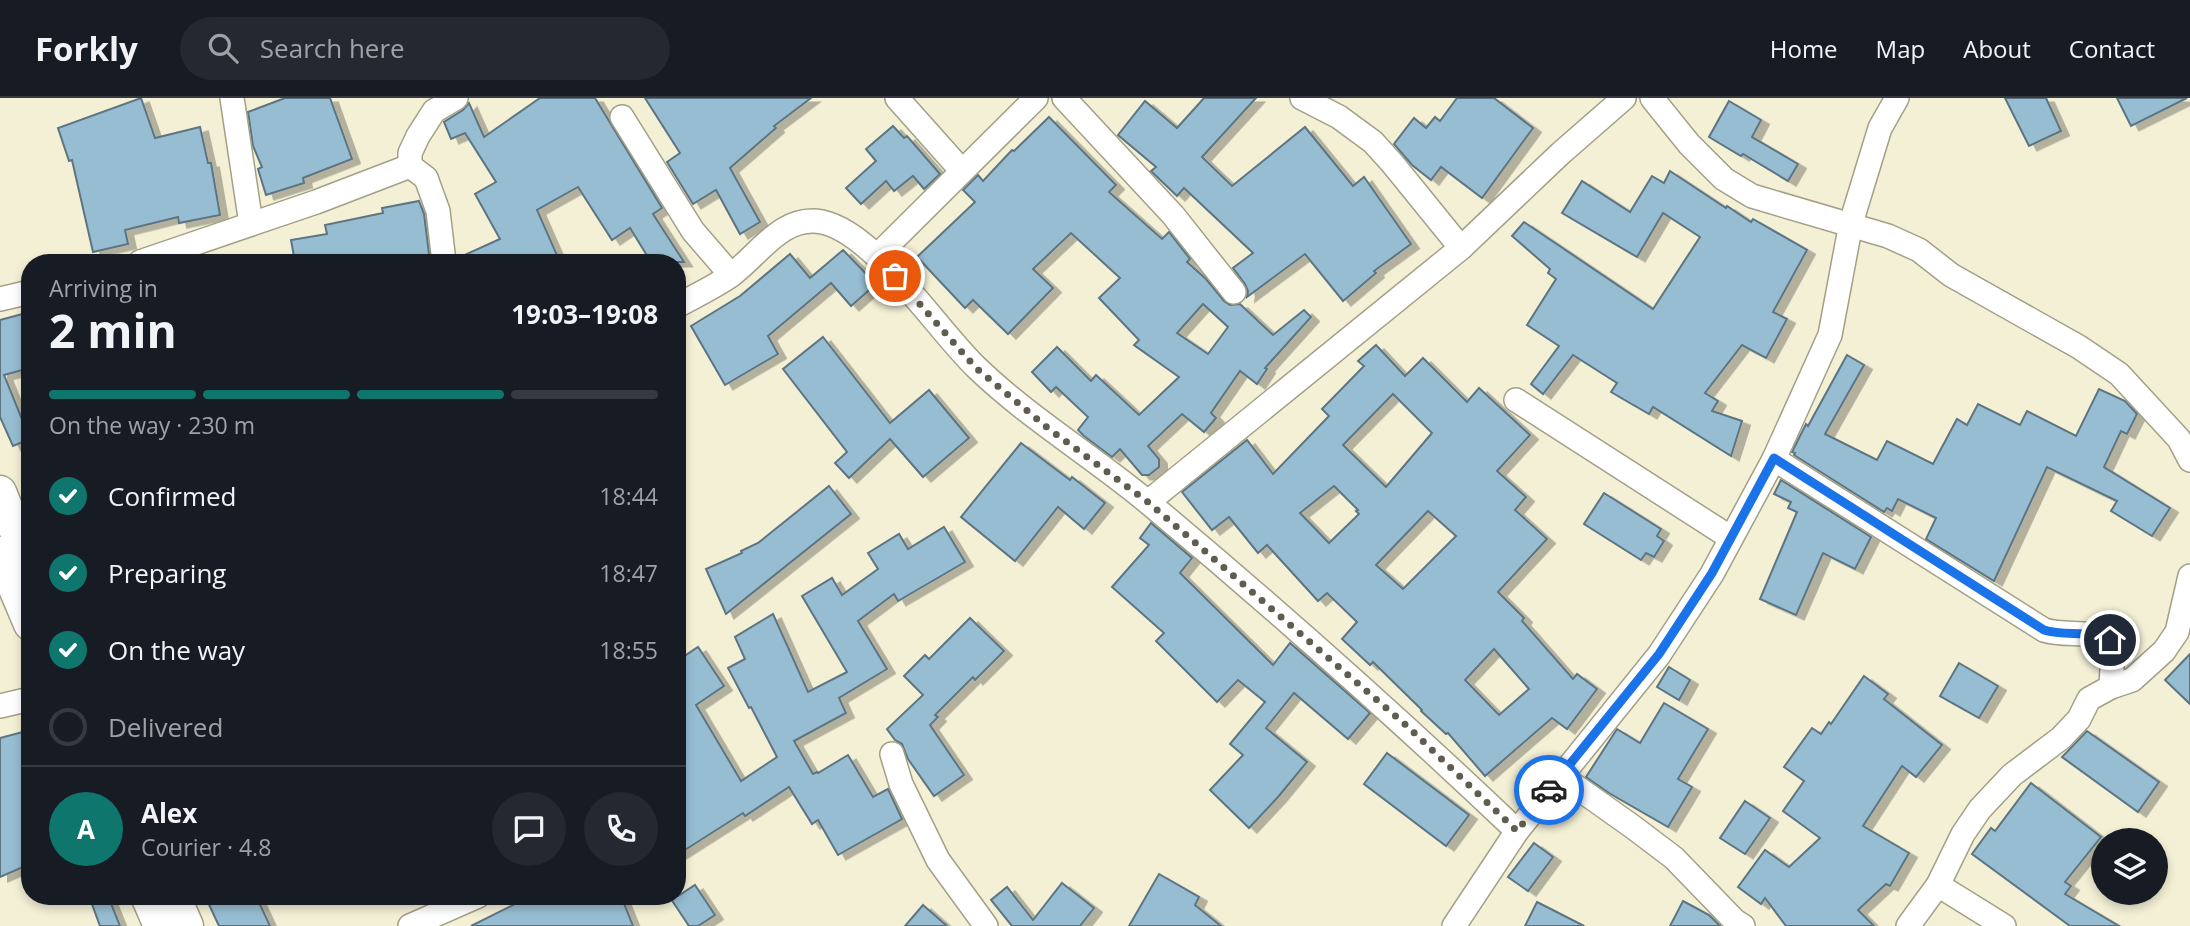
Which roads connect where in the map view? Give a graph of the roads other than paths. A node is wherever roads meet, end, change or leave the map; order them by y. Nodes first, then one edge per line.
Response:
1 (232, 98) edge
2 (456, 98) edge
3 (897, 98) edge
4 (1036, 98) edge
5 (1064, 98) edge
6 (1302, 98) edge
7 (1624, 98) edge
8 (1651, 98) edge
9 (1897, 98) edge
10 (622, 117) dead end
11 (410, 166) junction
12 (962, 172) junction
13 (1851, 223) junction
14 (251, 224) junction
15 (1461, 248) junction
16 (163, 254) edge
17 (443, 254) edge
18 (878, 258) junction
19 (731, 275) junction
20 (1234, 292) dead end
21 (21, 294) edge
22 (0, 299) edge
23 (686, 301) edge
24 (1516, 400) dead end
25 (1774, 458) junction
26 (2190, 460) edge
27 (0, 492) edge
28 (1148, 502) junction
29 (20, 519) edge
30 (1731, 538) junction
31 (0, 553) edge
32 (2190, 576) edge
33 (21, 603) edge
34 (2111, 687) junction
35 (21, 701) edge
36 (0, 706) edge
37 (892, 754) dead end
38 (1561, 776) junction
39 (1517, 831) junction
40 (1938, 885) junction
41 (151, 905) edge
42 (178, 905) edge
43 (458, 905) edge
44 (160, 926) edge
45 (187, 926) edge
46 (410, 926) edge
47 (986, 926) edge
48 (1454, 926) edge
49 (1743, 926) edge
50 (1908, 926) edge
51 (2004, 926) edge

1 - 14 street
2 - 11 street
3 - 12 street
4 - 12 street
5 - 20 street
6 - 15 street
7 - 15 street
8 - 13 street
9 - 13 street
10 - 19 street
11 - 14 street
11 - 17 street
12 - 18 street
13 - 25 street
13 - 26 street
14 - 16 street
15 - 28 street
18 - 19 street
18 - 28 street
19 - 23 street
21 - 22 street
24 - 30 street
25 - 30 street
25 - 34 street
27 - 29 street
28 - 39 street
30 - 38 street
31 - 33 street
32 - 34 street
34 - 40 street
35 - 36 street
37 - 47 street
38 - 39 street
38 - 49 street
39 - 48 street
40 - 50 street
40 - 51 street
41 - 44 street
42 - 45 street
43 - 46 street

